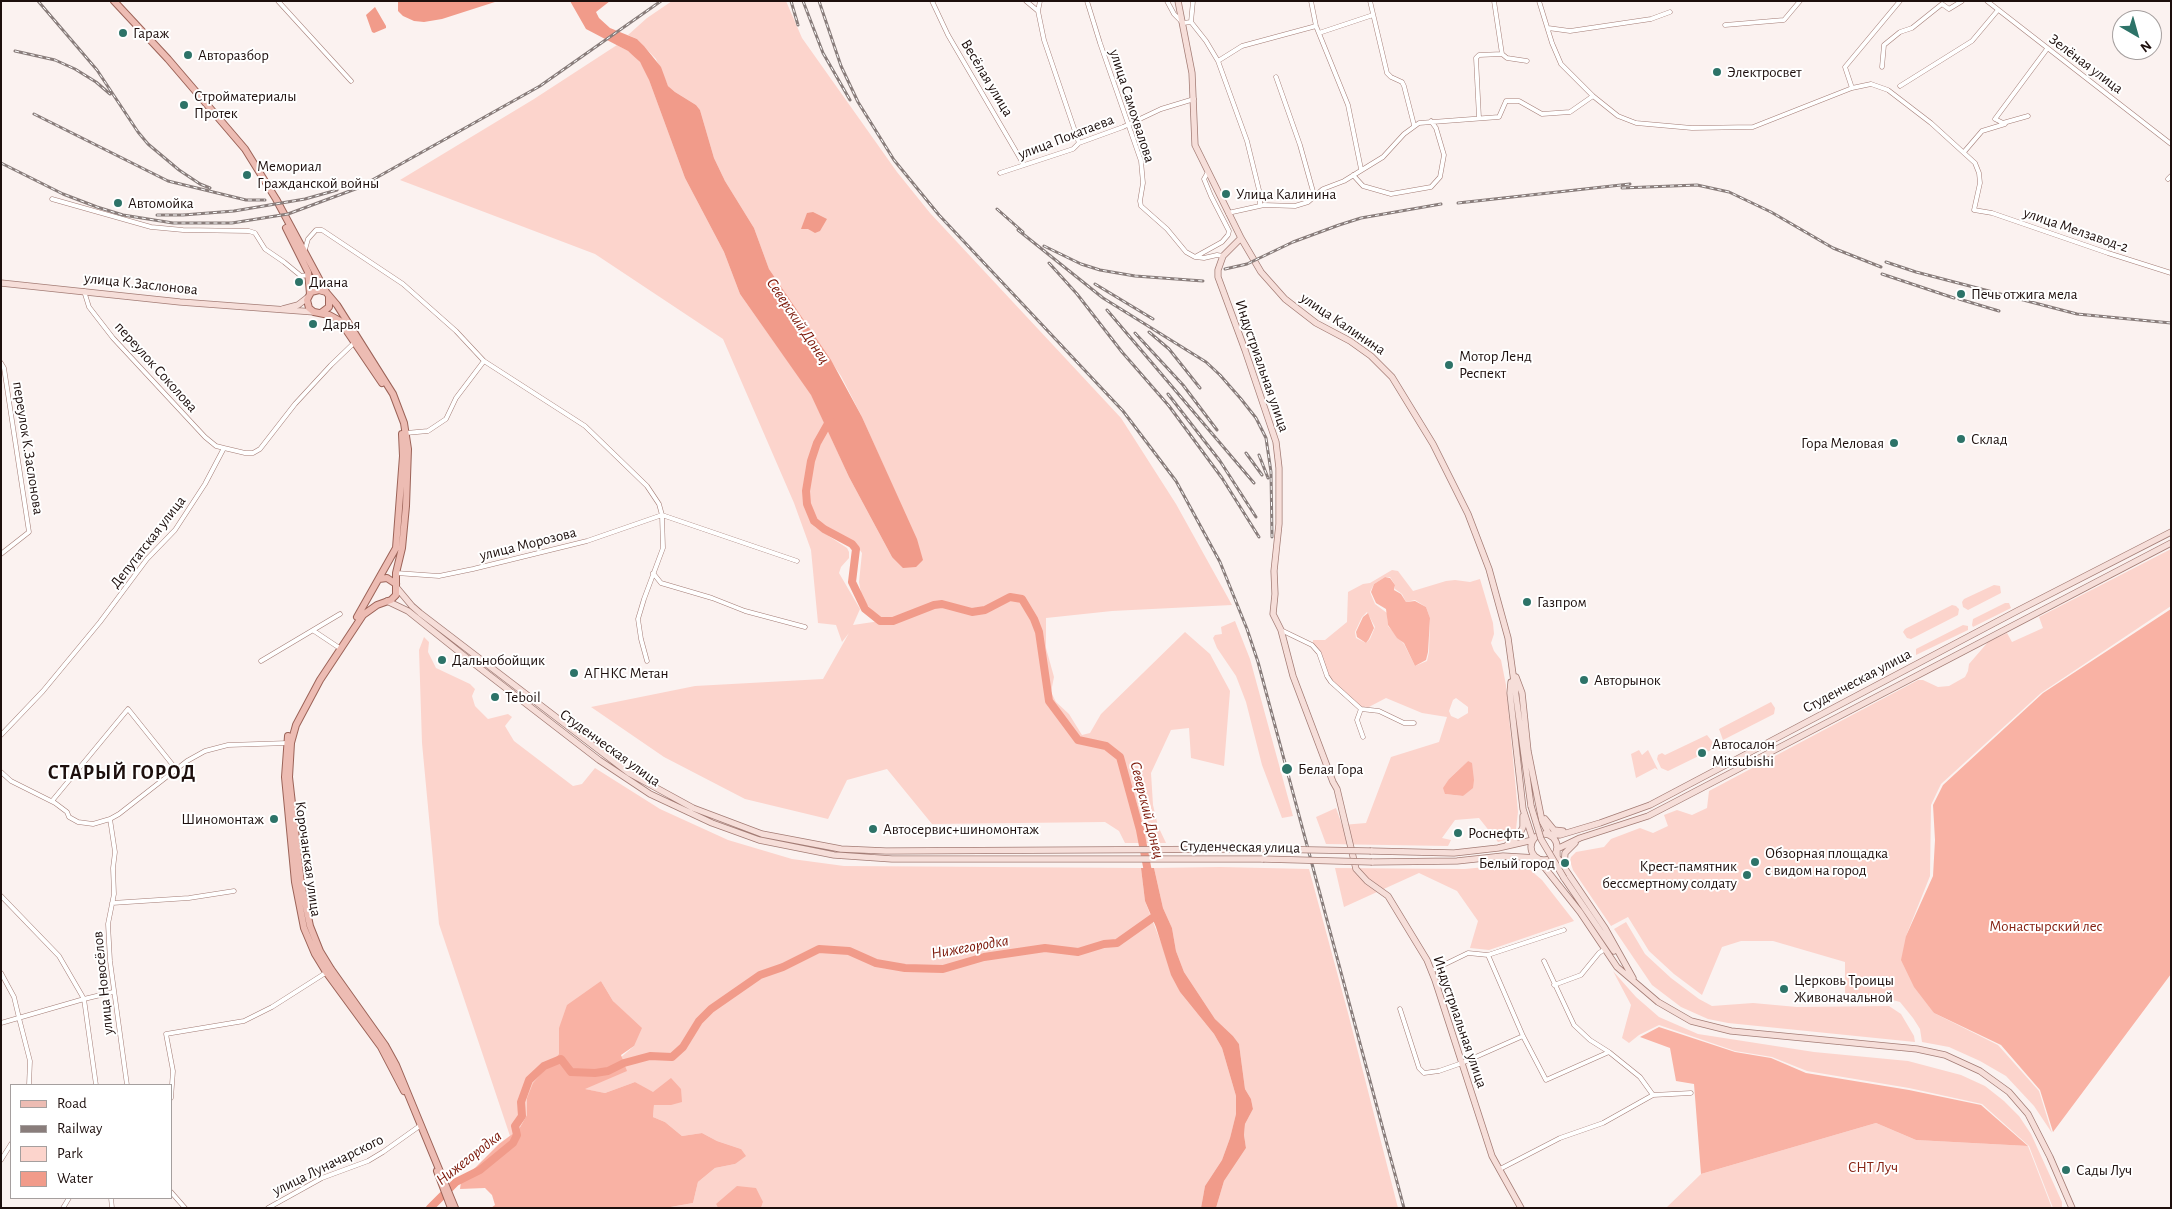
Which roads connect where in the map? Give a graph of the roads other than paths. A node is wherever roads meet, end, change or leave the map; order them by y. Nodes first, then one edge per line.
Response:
1 (109, 1) edge
2 (114, 1) edge
3 (278, 1) edge
4 (932, 1) edge
5 (1026, 1) edge
6 (1040, 1) edge
7 (1087, 1) edge
8 (1167, 1) edge
9 (1178, 1) edge
10 (1193, 1) edge
11 (1311, 1) edge
12 (1370, 1) edge
13 (1494, 1) edge
14 (1539, 1) edge
15 (1800, 1) edge
16 (1900, 1) edge
17 (1962, 1) edge
18 (1987, 1) edge
19 (1998, 10) junction
20 (1038, 11) junction
21 (1670, 12) dead end
22 (1373, 15) junction
23 (1191, 22) junction
24 (1184, 23) junction
25 (1725, 25) dead end
26 (1316, 26) junction
27 (1548, 28) junction
28 (1319, 33) junction
29 (2047, 49) junction
30 (1502, 54) junction
31 (1527, 61) dead end
32 (1218, 62) junction
33 (1882, 67) dead end
34 (1276, 77) dead end
35 (350, 81) dead end
36 (1900, 86) dead end
37 (1852, 88) junction
38 (1592, 96) junction
39 (1194, 99) junction
40 (2028, 116) dead end
41 (1479, 118) junction
42 (1431, 121) junction
43 (2007, 123) junction
44 (1129, 124) junction
45 (1414, 125) junction
46 (1079, 143) junction
47 (2171, 144) edge
48 (1964, 152) junction
49 (1024, 165) junction
50 (1361, 169) junction
51 (1000, 172) dead end
52 (1208, 172) junction
53 (1353, 175) junction
54 (1314, 195) junction
55 (52, 199) dead end
56 (1260, 206) junction
57 (1228, 212) junction
58 (1241, 238) junction
59 (304, 253) junction
60 (1223, 256) junction
61 (1195, 257) junction
62 (2171, 272) edge
63 (309, 275) junction
64 (1, 283) edge
65 (84, 290) junction
66 (328, 295) junction
67 (308, 296) junction
68 (279, 310) junction
69 (317, 313) junction
70 (355, 342) junction
71 (484, 361) junction
72 (1, 363) edge
73 (406, 433) junction
74 (224, 448) junction
75 (662, 516) junction
76 (2171, 532) edge
77 (2171, 543) edge
78 (1, 554) edge
79 (797, 561) dead end
80 (396, 574) junction
81 (653, 574) junction
82 (379, 579) junction
83 (396, 586) junction
84 (373, 589) junction
85 (385, 601) junction
86 (340, 614) dead end
87 (805, 627) dead end
88 (1281, 630) junction
89 (314, 631) junction
90 (338, 647) junction
91 (647, 661) dead end
92 (261, 662) dead end
93 (1512, 666) junction
94 (1361, 709) junction
95 (1414, 723) dead end
96 (1, 735) edge
97 (1363, 737) dead end
98 (288, 743) junction
99 (176, 770) junction
100 (1, 772) edge
101 (1536, 792) junction
102 (52, 801) junction
103 (1523, 809) junction
104 (1622, 816) junction
105 (110, 819) junction
106 (1624, 824) junction
107 (1577, 830) junction
108 (1549, 834) junction
109 (1580, 838) junction
110 (1533, 840) junction
111 (1498, 848) junction
112 (1557, 849) junction
113 (1537, 858) junction
114 (1564, 869) junction
115 (234, 890) dead end
116 (1, 896) edge
117 (112, 902) junction
118 (1564, 930) dead end
119 (1605, 949) junction
120 (1488, 955) junction
121 (1544, 961) dead end
122 (329, 970) junction
123 (1431, 971) junction
124 (1, 973) edge
125 (1635, 982) junction
126 (1554, 985) junction
127 (113, 992) junction
128 (84, 999) junction
129 (1400, 1009) dead end
130 (20, 1018) junction
131 (1, 1023) edge
132 (1523, 1036) junction
133 (1610, 1052) junction
134 (1462, 1063) junction
135 (29, 1084) edge
136 (96, 1084) edge
137 (127, 1084) edge
138 (172, 1084) edge
139 (1691, 1093) dead end
140 (1653, 1095) junction
141 (420, 1125) junction
142 (10, 1146) edge
143 (1, 1160) edge
144 (1500, 1169) junction
145 (172, 1193) edge
146 (450, 1198) junction
147 (185, 1208) edge
148 (268, 1208) edge
149 (451, 1208) edge
150 (455, 1208) edge
151 (1521, 1208) edge
152 (2072, 1208) edge

1 - 63 main road
2 - 59 main road
3 - 35 street
4 - 49 street, Весёлая улица
5 - 20 street
6 - 20 street
7 - 44 street, улица Самохвалова
8 - 24 street
9 - 24 main road, улица Калинина
10 - 23 street
11 - 26 street
12 - 22 street
13 - 30 street
14 - 27 street
15 - 25 street
16 - 37 street
17 - 33 street
18 - 19 street, Зелёная улица
19 - 29 street, Зелёная улица
19 - 36 street
20 - 46 street
21 - 27 street
22 - 28 street
22 - 45 street
23 - 24 street
23 - 32 street
24 - 39 main road, улица Калинина
26 - 28 street
26 - 32 street
27 - 38 street
28 - 50 street
29 - 43 street
29 - 47 street, Зелёная улица
30 - 31 street
30 - 41 street
32 - 56 street
34 - 54 street
37 - 38 street
37 - 48 street
38 - 41 street
39 - 44 street, улица Покатаева
39 - 52 main road, улица Калинина
40 - 43 street
41 - 42 street
42 - 45 street
42 - 53 street
43 - 48 street
44 - 46 street, улица Покатаева
44 - 61 street, улица Самохвалова
45 - 50 street
46 - 49 street, улица Покатаева
48 - 62 street, улица Мелзавод-2
49 - 51 street, улица Покатаева
50 - 53 street
52 - 57 main road, улица Калинина
52 - 61 street
53 - 54 street
54 - 56 street
55 - 63 street
56 - 57 street
57 - 58 main road, улица Калинина
58 - 60 main road
58 - 93 main road, улица Калинина
59 - 66 main road
59 - 71 street
60 - 61 street
60 - 88 main road, Индустриальная улица
63 - 67 main road
64 - 65 main road, улица К.Заслонова
65 - 68 main road, улица К.Заслонова
65 - 74 street, переулок Соколова
66 - 67 main road
66 - 69 main road
66 - 73 main road
67 - 68 main road, улица К.Заслонова
67 - 69 main road
68 - 69 main road, улица К.Заслонова
69 - 70 main road
70 - 74 street
70 - 82 main road
71 - 73 street
71 - 75 street
72 - 78 street, переулок К.Заслонова
73 - 80 main road
74 - 96 street, Депутатская улица
75 - 79 street
75 - 80 street, улица Морозова
75 - 81 street
76 - 104 main road, Студенческая улица
77 - 106 main road, Студенческая улица
80 - 83 main road
81 - 87 street
81 - 91 street
82 - 83 main road
82 - 84 main road
83 - 85 main road
83 - 111 main road, Студенческая улица, bridge
84 - 85 main road
84 - 90 main road, Корочанская улица
85 - 98 main road, Корочанская улица
85 - 113 main road, Студенческая улица, bridge
86 - 89 street
88 - 94 street
88 - 123 main road, Индустриальная улица
89 - 90 street
89 - 92 street
90 - 98 main road, Корочанская улица
93 - 101 main road
93 - 103 main road
93 - 125 main road, bridge
94 - 95 street
94 - 97 street
98 - 99 street
98 - 122 main road, Корочанская улица
99 - 102 street
99 - 105 street
100 - 102 street
101 - 107 main road
101 - 108 main road
102 - 105 street
103 - 110 main road
103 - 111 main road
104 - 106 main road
104 - 107 main road, Студенческая улица
105 - 117 street, улица Новосёлов
106 - 109 main road, Студенческая улица
107 - 108 main road, Студенческая улица
108 - 110 main road
108 - 112 main road
109 - 112 main road, Студенческая улица
109 - 114 main road
110 - 111 main road, Студенческая улица
110 - 113 main road
112 - 113 main road
112 - 114 main road
113 - 119 main road
114 - 125 main road
115 - 117 street
116 - 128 street
117 - 127 street, улица Новосёлов
118 - 120 street
119 - 125 main road
119 - 126 street
120 - 123 street
120 - 132 street
121 - 126 street
122 - 138 street
122 - 141 main road, Корочанская улица
123 - 134 main road, Индустриальная улица
124 - 130 street
125 - 152 main road
126 - 133 street
127 - 128 street
127 - 137 street, улица Новосёлов
128 - 130 street
128 - 136 street
129 - 134 street
130 - 131 street
130 - 135 street
132 - 133 street
132 - 134 street
133 - 140 street
134 - 144 main road, Индустриальная улица
139 - 140 street
140 - 144 street
141 - 146 main road, Корочанская улица
141 - 148 street, улица Луначарского
142 - 143 street
144 - 151 main road, Индустриальная улица
145 - 147 street
146 - 149 main road, Корочанская улица
146 - 150 main road, Корочанская улица

